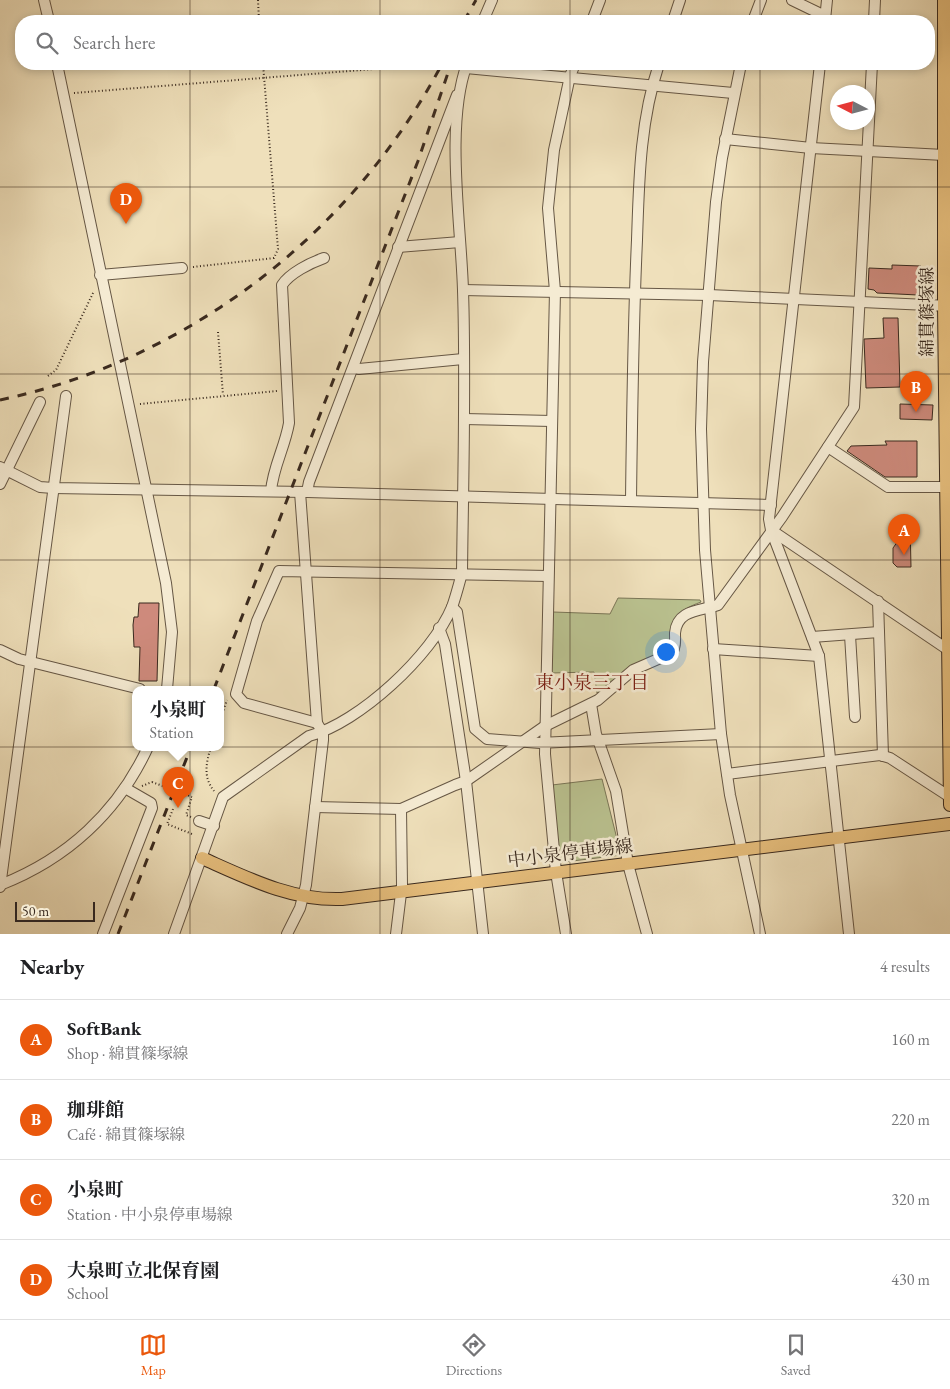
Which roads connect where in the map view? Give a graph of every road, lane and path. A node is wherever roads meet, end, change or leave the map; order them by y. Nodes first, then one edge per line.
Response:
1 (44, 0) edge
2 (258, 0) edge
3 (492, 0) edge
4 (600, 0) edge
5 (680, 0) edge
6 (761, 0) edge
7 (792, 0) edge
8 (827, 0) edge
9 (875, 0) edge
10 (946, 2) edge
11 (47, 15) edge
12 (259, 15) edge
13 (486, 15) edge
14 (594, 15) edge
15 (675, 15) edge
16 (755, 15) edge
17 (820, 15) edge
18 (825, 15) edge
19 (874, 15) edge
20 (59, 70) edge
21 (263, 70) edge
22 (363, 70) edge
23 (465, 70) edge
24 (508, 70) edge
25 (572, 70) edge
26 (657, 70) edge
27 (739, 70) edge
28 (819, 70) edge
29 (872, 70) edge
30 (570, 76) junction
31 (264, 78) junction
32 (651, 87) junction
33 (460, 88) junction
34 (64, 94) junction
35 (733, 94) junction
36 (725, 139) junction
37 (810, 148) junction
38 (868, 151) junction
39 (944, 155) junction
40 (460, 242) junction
41 (398, 247) junction
42 (324, 258) dead end
43 (182, 268) joint
44 (100, 275) junction
45 (103, 288) junction
46 (463, 290) junction
47 (555, 292) junction
48 (634, 295) junction
49 (708, 295) junction
50 (793, 300) junction
51 (860, 303) junction
52 (947, 306) edge
53 (218, 332) dead end
54 (463, 360) junction
55 (354, 368) junction
56 (48, 376) dead end
57 (287, 390) junction
58 (66, 396) dead end
59 (223, 396) junction
60 (40, 402) dead end
61 (127, 406) junction
62 (464, 419) junction
63 (552, 421) junction
64 (828, 447) junction
65 (3, 469) edge
66 (0, 484) edge
67 (946, 487) junction
68 (53, 488) junction
69 (146, 490) junction
70 (271, 491) junction
71 (304, 492) junction
72 (462, 497) junction
73 (550, 499) junction
74 (631, 501) junction
75 (703, 503) junction
76 (771, 505) junction
77 (771, 530) junction
78 (306, 571) junction
79 (462, 573) junction
80 (548, 576) junction
81 (948, 584) edge
82 (878, 601) junction
83 (710, 606) junction
84 (452, 607) junction
85 (439, 628) junction
86 (879, 632) junction
87 (850, 634) junction
88 (812, 637) junction
89 (0, 650) edge
90 (713, 650) junction
91 (949, 650) edge
92 (819, 656) junction
93 (30, 661) junction
94 (466, 671) junction
95 (450, 675) junction
96 (167, 686) edge
97 (132, 687) edge
98 (237, 697) junction
99 (591, 704) junction
100 (224, 709) edge
101 (855, 717) dead end
102 (317, 723) junction
103 (545, 726) junction
104 (323, 733) junction
105 (720, 734) junction
106 (598, 740) junction
107 (522, 741) junction
108 (545, 742) junction
109 (146, 751) edge
110 (210, 751) edge
111 (883, 756) junction
112 (832, 761) junction
113 (727, 774) junction
114 (466, 780) junction
115 (206, 782) dead end
116 (140, 787) dead end
117 (125, 788) junction
118 (950, 797) edge
119 (950, 805) edge
120 (315, 807) junction
121 (401, 808) junction
122 (172, 809) dead end
123 (187, 811) dead end
124 (200, 821) dead end
125 (950, 824) edge
126 (214, 826) junction
127 (192, 834) dead end
128 (840, 838) junction
129 (742, 850) junction
130 (202, 858) junction
131 (628, 864) junction
132 (556, 872) junction
133 (477, 883) junction
134 (0, 886) edge
135 (401, 892) junction
136 (303, 897) junction
137 (103, 934) edge
138 (174, 934) edge
139 (287, 934) edge
140 (396, 934) edge
141 (483, 934) edge
142 (566, 934) edge
143 (647, 934) edge
144 (760, 934) edge
145 (849, 934) edge

1 - 11 street
2 - 12 path
3 - 13 street
4 - 14 street
5 - 15 street
6 - 16 street
7 - 17 street
8 - 18 street
9 - 19 street
10 - 39 main road, 綿貫篠塚線
20 - 34 street
21 - 31 path
22 - 31 path
23 - 33 street
24 - 30 street
25 - 30 street
26 - 32 street
27 - 35 street
28 - 37 street
29 - 38 street
30 - 32 street
30 - 47 street
31 - 34 path
31 - 43 path
32 - 35 street
32 - 48 street
33 - 40 street
33 - 41 street
34 - 44 street
35 - 36 street
36 - 37 street
36 - 49 street
37 - 38 street
37 - 50 street
38 - 39 street
38 - 51 street
39 - 52 main road, 綿貫篠塚線
40 - 41 street
40 - 46 street
41 - 55 street
42 - 57 street
43 - 44 street
44 - 45 street
45 - 56 path
45 - 61 street
46 - 47 street
46 - 54 street
47 - 48 street
47 - 63 street
48 - 49 street
48 - 74 street
49 - 50 street
49 - 75 street
50 - 51 street
50 - 76 street
51 - 52 street
51 - 64 street
52 - 67 main road, 綿貫篠塚線
53 - 59 path
54 - 55 street
54 - 62 street
55 - 71 street
57 - 59 path
57 - 70 street
58 - 68 street
59 - 61 path
60 - 65 street
61 - 69 street
62 - 63 street
62 - 72 street
63 - 73 street
64 - 67 street
64 - 77 street
65 - 66 street
65 - 68 street
67 - 81 main road, 綿貫篠塚線
68 - 69 street
68 - 93 street
69 - 70 street
69 - 96 street
70 - 71 street
71 - 72 street
71 - 78 street
72 - 73 street
72 - 79 street
73 - 74 street
73 - 80 street
74 - 75 street
75 - 76 street
75 - 83 street
76 - 77 street
77 - 82 street
77 - 83 street
77 - 88 street
78 - 79 street
78 - 98 street
78 - 102 street
79 - 80 street
79 - 84 street
80 - 103 street
81 - 91 main road, 綿貫篠塚線
82 - 86 street
82 - 91 street
83 - 90 street
83 - 99 street
84 - 85 street
84 - 94 street
85 - 95 street
85 - 104 street
86 - 87 street
86 - 111 street
87 - 88 street
87 - 101 street
88 - 92 street
89 - 93 street
90 - 92 street
90 - 105 street
91 - 118 main road, 綿貫篠塚線
92 - 112 street
93 - 97 street
93 - 134 street
94 - 95 street
94 - 107 street
95 - 114 street
98 - 100 path
98 - 102 street
99 - 103 street
99 - 106 street
102 - 104 street
103 - 107 street
103 - 108 street
104 - 120 street
104 - 126 street
105 - 106 street
105 - 113 street
106 - 108 street
106 - 131 street
107 - 108 street
107 - 114 street
108 - 132 street
109 - 117 street
110 - 115 path
111 - 112 street
111 - 118 street
112 - 113 street
112 - 128 street
113 - 129 street
114 - 121 street
114 - 133 street
116 - 123 path, bridge
117 - 134 street
117 - 137 street
118 - 119 main road, 綿貫篠塚線
120 - 121 street
120 - 136 street
121 - 135 street
122 - 127 path
124 - 126 street
125 - 128 main road, 中小泉停車場線
126 - 130 street
128 - 129 main road, 中小泉停車場線
128 - 145 street
129 - 131 main road, 中小泉停車場線
129 - 144 street
130 - 136 main road, 中小泉停車場線
130 - 138 street
131 - 132 main road, 中小泉停車場線
131 - 143 street
132 - 133 main road, 中小泉停車場線
132 - 142 street
133 - 135 main road, 中小泉停車場線
133 - 141 street
135 - 136 main road, 中小泉停車場線
135 - 140 street
136 - 139 street

